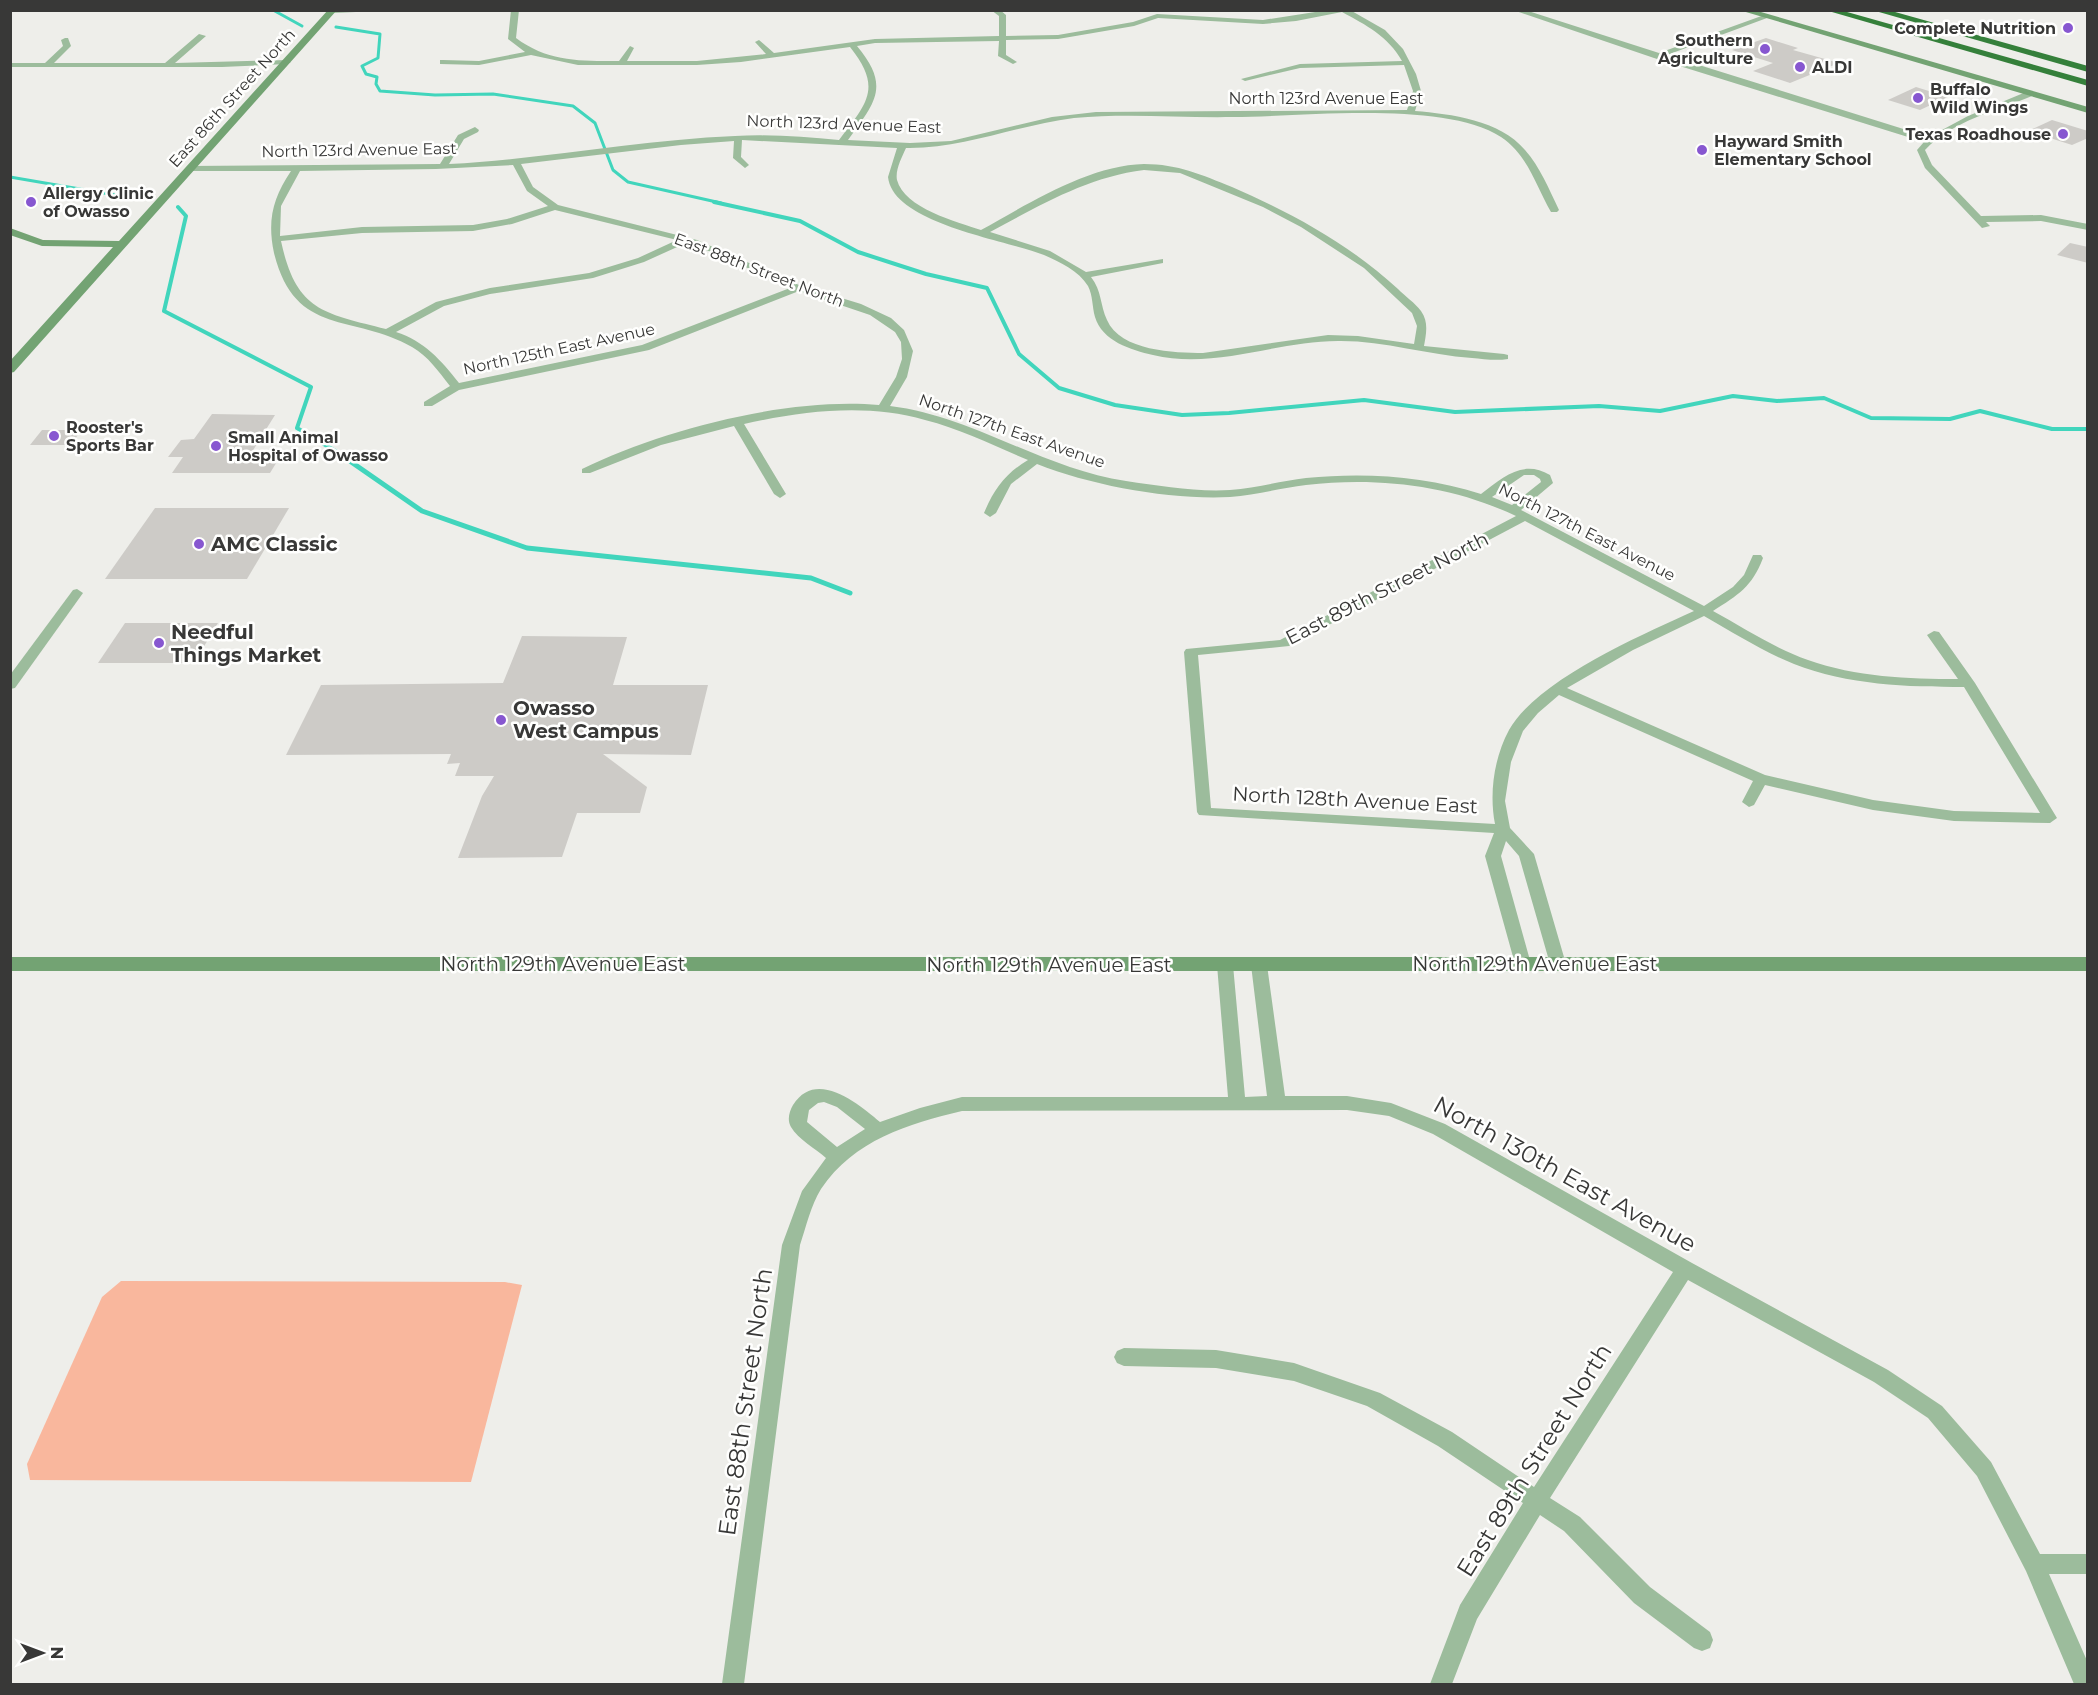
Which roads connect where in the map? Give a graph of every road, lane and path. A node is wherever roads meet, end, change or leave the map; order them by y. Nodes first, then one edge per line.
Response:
1 (399, 10) edge
2 (515, 10) edge
3 (994, 10) edge
4 (1342, 10) edge
5 (1516, 10) edge
6 (1743, 10) edge
7 (1829, 10) edge
8 (1876, 10) edge
9 (333, 11) edge
10 (1157, 13) edge
11 (1764, 16) junction
12 (202, 36) dead end
13 (1003, 39) junction
14 (65, 40) dead end
15 (759, 42) dead end
16 (851, 43) junction
17 (630, 48) dead end
18 (531, 53) junction
19 (772, 56) junction
20 (1658, 56) junction
21 (443, 62) dead end
22 (1013, 62) dead end
23 (1406, 63) junction
24 (285, 64) junction
25 (621, 64) junction
26 (10, 65) edge
27 (47, 65) junction
28 (167, 65) junction
29 (2088, 69) edge
30 (1245, 79) dead end
31 (2088, 83) edge
32 (2029, 94) junction
33 (2088, 110) edge
34 (1410, 112) junction
35 (475, 130) dead end
36 (738, 138) junction
37 (1928, 140) junction
38 (842, 142) junction
39 (902, 146) junction
40 (516, 162) junction
41 (745, 165) dead end
42 (443, 166) junction
43 (191, 168) junction
44 (298, 168) junction
45 (555, 207) junction
46 (1554, 210) dead end
47 (2088, 227) edge
48 (10, 231) edge
49 (983, 232) junction
50 (276, 239) junction
51 (685, 240) junction
52 (122, 244) junction
53 (1160, 261) dead end
54 (1086, 275) junction
55 (798, 288) junction
56 (387, 333) junction
57 (1419, 348) junction
58 (1504, 357) dead end
59 (10, 369) edge
60 (456, 387) junction
61 (428, 404) dead end
62 (883, 408) junction
63 (737, 422) junction
64 (1037, 459) junction
65 (586, 471) dead end
66 (780, 494) dead end
67 (1483, 498) junction
68 (990, 513) dead end
69 (1519, 513) junction
70 (1757, 558) dead end
71 (76, 593) dead end
72 (1704, 611) junction
73 (1934, 635) dead end
74 (1968, 683) junction
75 (10, 685) edge
76 (1557, 689) junction
77 (1761, 779) junction
78 (1749, 801) dead end
79 (1204, 812) joint
80 (1503, 829) junction
81 (10, 964) edge
82 (1523, 964) junction
83 (1558, 964) junction
84 (2088, 964) edge
85 (1225, 965) junction
86 (1259, 965) junction
87 (1237, 1104) junction
88 (1277, 1104) junction
89 (878, 1130) junction
90 (854, 1144) joint
91 (838, 1158) junction
92 (1685, 1269) junction
93 (1124, 1357) dead end
94 (1538, 1500) junction
95 (2034, 1564) junction
96 (2088, 1564) edge
97 (1702, 1640) dead end
98 (733, 1684) edge
99 (1441, 1684) edge
100 (2085, 1684) edge

1 - 9 street
2 - 18 street
3 - 13 street
4 - 10 street
4 - 23 street
5 - 20 street
6 - 11 main road
7 - 31 highway
8 - 29 highway
9 - 24 main road, East 86th Street North
10 - 13 street
11 - 20 street
11 - 32 main road
12 - 28 street
13 - 16 street
13 - 22 street
14 - 27 street
15 - 19 street
16 - 19 street
16 - 38 street
17 - 25 street
18 - 21 street
18 - 25 street
19 - 25 street
20 - 37 street
23 - 30 street
23 - 34 street
24 - 28 street
24 - 43 main road, East 86th Street North
26 - 27 street
27 - 28 street
32 - 33 main road
32 - 37 street
34 - 39 street, North 123rd Avenue East
34 - 46 street, North 123rd Avenue East
35 - 42 street
36 - 38 street, North 123rd Avenue East
36 - 40 street, North 123rd Avenue East
36 - 41 street
37 - 47 street
38 - 39 street, North 123rd Avenue East
39 - 49 street
40 - 42 street, North 123rd Avenue East
40 - 45 street, East 88th Street North
42 - 44 street, North 123rd Avenue East
43 - 44 street, North 123rd Avenue East
43 - 52 main road, East 86th Street North
44 - 50 street
45 - 50 street
45 - 51 street, East 88th Street North
48 - 52 main road
49 - 54 street
49 - 57 street
50 - 56 street
51 - 55 street, East 88th Street North
51 - 56 street
52 - 59 main road, East 86th Street North
53 - 54 street
54 - 57 street
55 - 60 street, North 125th East Avenue
55 - 62 street, East 88th Street North
56 - 60 street
57 - 58 street
60 - 61 street, North 125th East Avenue
62 - 63 street, North 127th East Avenue
62 - 64 street, North 127th East Avenue
63 - 65 street, North 127th East Avenue
63 - 66 street
64 - 67 street, North 127th East Avenue
64 - 68 street
67 - 69 street, North 127th East Avenue
67 - 69 street
69 - 72 street, North 127th East Avenue
69 - 79 street, East 89th Street North
70 - 72 street
71 - 75 street
72 - 74 street, North 127th East Avenue
72 - 76 street
73 - 74 street
74 - 77 street
76 - 77 street
76 - 80 street
77 - 78 street
79 - 80 street, North 128th Avenue East
80 - 82 street
80 - 83 street
81 - 85 main road, North 129th Avenue East
82 - 83 main road, North 129th Avenue East
82 - 86 main road, North 129th Avenue East
83 - 84 main road, North 129th Avenue East
85 - 86 main road, North 129th Avenue East
85 - 87 street
86 - 88 street
87 - 88 street, North 130th East Avenue
87 - 89 street, North 130th East Avenue
88 - 92 street, North 130th East Avenue
89 - 90 street, North 130th East Avenue
89 - 91 street
90 - 91 street, East 88th Street North
91 - 98 street, East 88th Street North
92 - 94 street, East 89th Street North
92 - 95 street, North 130th East Avenue
93 - 94 street
94 - 97 street
94 - 99 street, East 89th Street North
95 - 96 street
95 - 100 street, North 130th East Avenue

